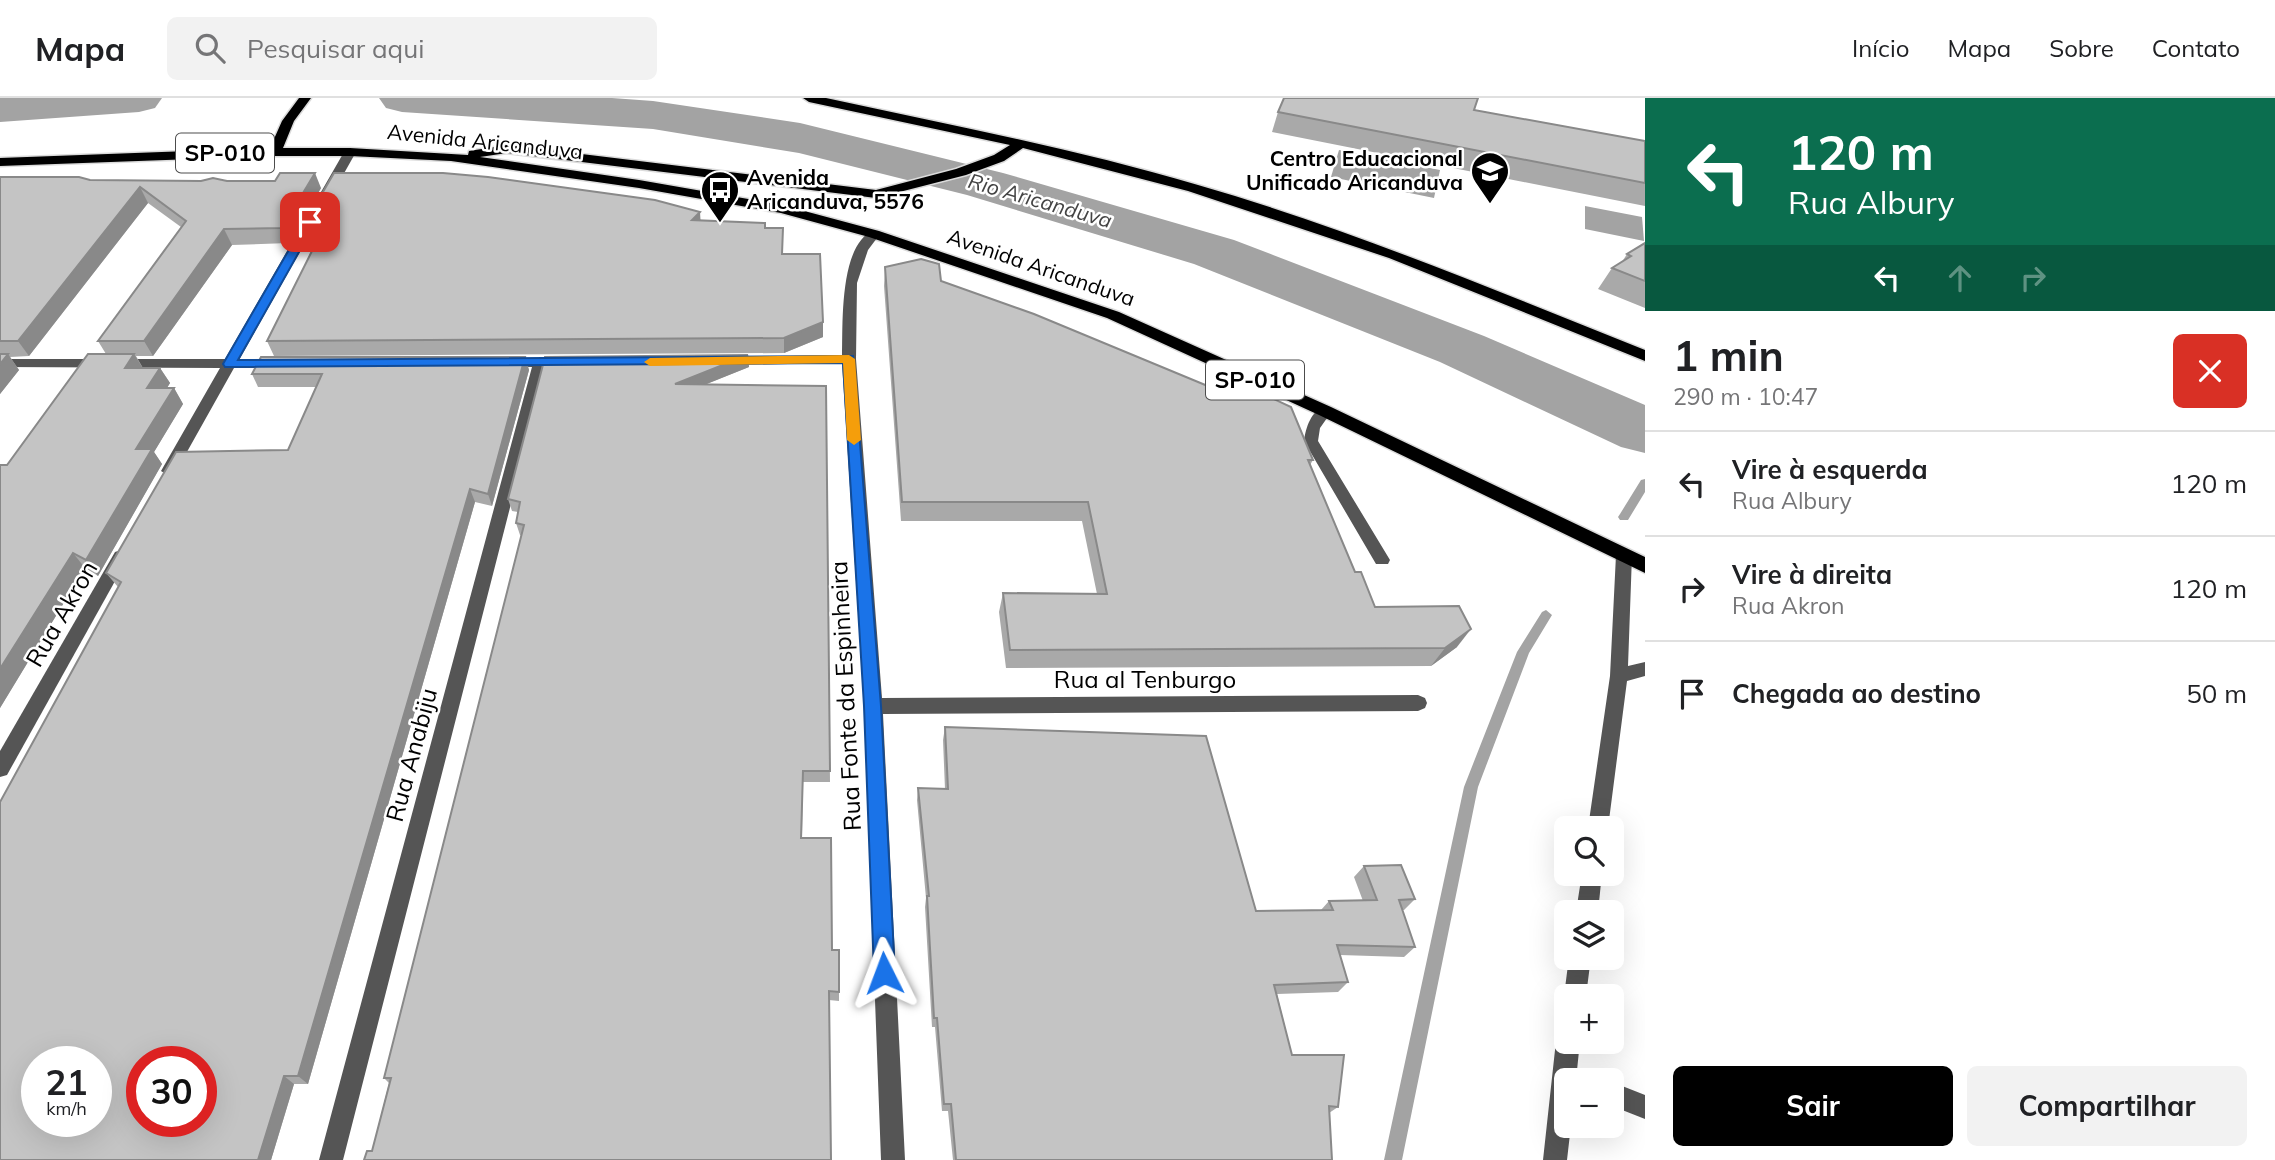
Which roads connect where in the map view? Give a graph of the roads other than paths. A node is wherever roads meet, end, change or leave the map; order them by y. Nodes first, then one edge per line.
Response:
1 (305, 98) edge
2 (809, 98) edge
3 (1021, 144) junction
4 (275, 152) junction
5 (350, 152) junction
6 (451, 157) junction
7 (0, 162) edge
8 (874, 234) junction
9 (1645, 356) edge
10 (849, 359) junction
11 (715, 361) edge
12 (0, 363) edge
13 (486, 363) edge
14 (540, 363) junction
15 (580, 363) edge
16 (230, 364) junction
17 (297, 364) edge
18 (1325, 411) junction
19 (162, 483) edge
20 (128, 543) edge
21 (1624, 555) junction
22 (1382, 560) dead end
23 (1645, 566) edge
24 (1645, 669) edge
25 (1619, 676) junction
26 (1418, 703) dead end
27 (873, 706) junction
28 (0, 769) edge
29 (1600, 816) edge
30 (1624, 1099) edge
31 (1645, 1107) edge
32 (1559, 1138) edge
33 (331, 1160) edge
34 (893, 1160) edge
35 (1555, 1160) edge

1 - 4 highway
2 - 3 highway
3 - 6 highway
3 - 9 highway
4 - 5 highway, Avenida Aricanduva / SP-010
4 - 7 highway, Avenida Aricanduva / SP-010
5 - 6 highway, Avenida Aricanduva / SP-010
5 - 16 street
6 - 8 highway, Avenida Aricanduva / SP-010
8 - 10 street, Rua Fonte da Espinheira
8 - 18 highway, Avenida Aricanduva / SP-010
10 - 11 street
10 - 27 street, Rua Fonte da Espinheira
12 - 16 street
13 - 14 street
14 - 15 street
14 - 33 street, Rua Anabiju
16 - 17 street
16 - 19 street
18 - 21 highway, Avenida Aricanduva / SP-010
18 - 22 street
20 - 28 street, Rua Akron
21 - 23 highway, Avenida Aricanduva / SP-010
21 - 25 street
24 - 25 street
25 - 29 street
26 - 27 street, Rua al Tenburgo
27 - 34 street, Rua Fonte da Espinheira
30 - 31 street
32 - 35 street

